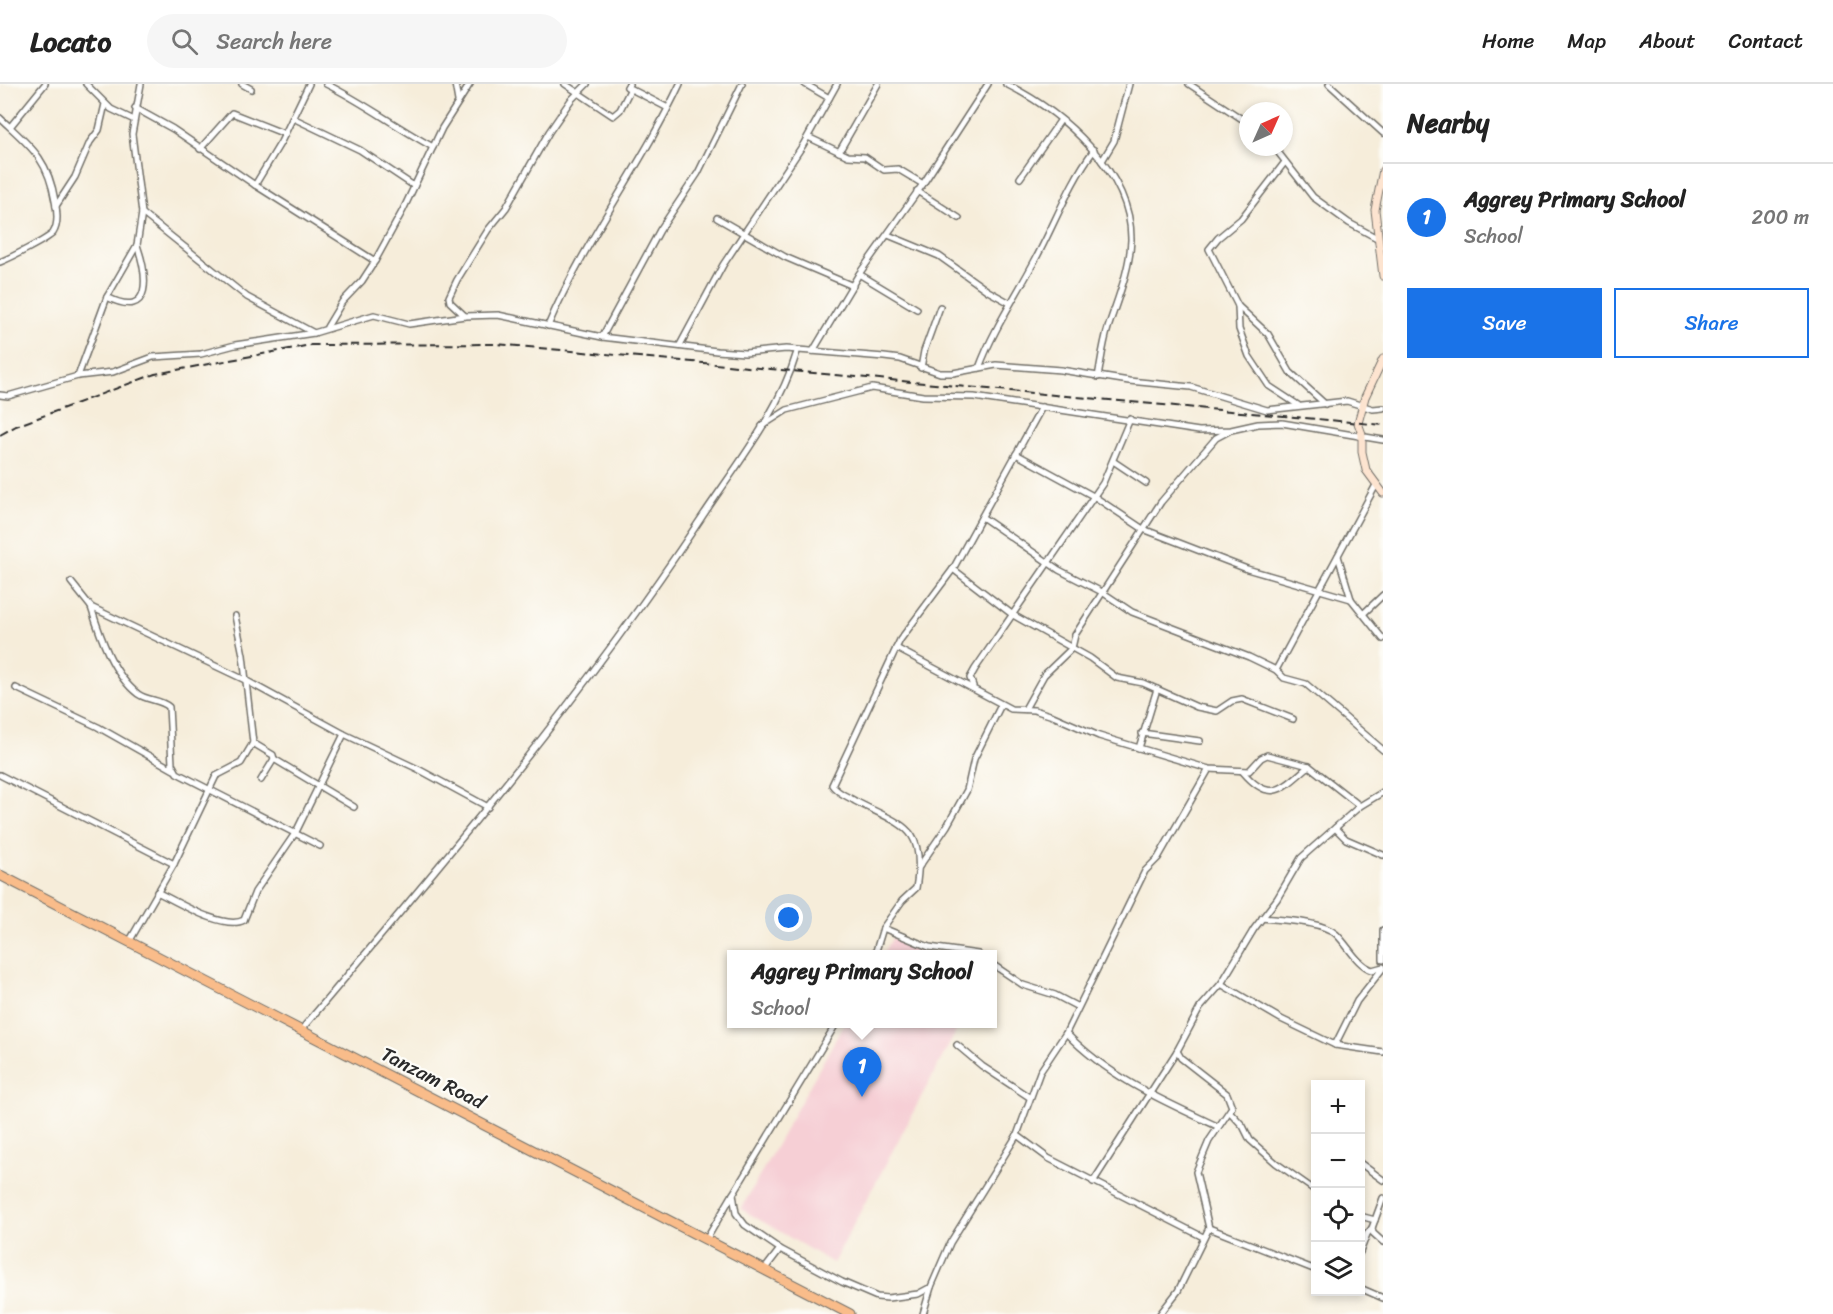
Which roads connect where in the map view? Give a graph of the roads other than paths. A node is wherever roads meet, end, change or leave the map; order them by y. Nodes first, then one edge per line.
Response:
1 (45, 84) edge
2 (86, 84) edge
3 (141, 84) edge
4 (242, 84) edge
5 (309, 84) edge
6 (326, 84) edge
7 (455, 84) edge
8 (470, 84) edge
9 (566, 84) edge
10 (587, 84) edge
11 (680, 84) edge
12 (742, 84) edge
13 (805, 84) edge
14 (837, 84) edge
15 (878, 84) edge
16 (988, 84) edge
17 (1006, 84) edge
18 (1129, 84) edge
19 (1189, 84) edge
20 (1329, 84) edge
21 (1018, 86) edge
22 (630, 87) edge
23 (251, 89) dead end
24 (579, 93) junction
25 (829, 98) junction
26 (458, 101) junction
27 (105, 104) junction
28 (666, 107) junction
29 (135, 108) junction
30 (1239, 117) edge
31 (0, 118) edge
32 (293, 118) junction
33 (132, 119) junction
34 (1060, 121) junction
35 (10, 127) junction
36 (1383, 133) edge
37 (285, 134) junction
38 (808, 137) junction
39 (432, 147) junction
40 (200, 149) junction
41 (1094, 150) junction
42 (839, 152) junction
43 (1281, 156) edge
44 (1102, 161) junction
45 (1285, 162) junction
46 (1383, 170) edge
47 (1020, 178) dead end
48 (923, 184) junction
49 (255, 185) junction
50 (414, 186) junction
51 (917, 191) junction
52 (56, 206) junction
53 (142, 213) junction
54 (717, 218) dead end
55 (959, 218) dead end
56 (745, 232) junction
57 (888, 235) junction
58 (1377, 238) junction
59 (137, 245) junction
60 (375, 261) junction
61 (0, 262) edge
62 (859, 274) junction
63 (1383, 276) edge
64 (852, 286) junction
65 (107, 297) junction
66 (1010, 303) junction
67 (1238, 306) junction
68 (940, 307) dead end
69 (916, 309) dead end
70 (465, 316) junction
71 (548, 326) junction
72 (327, 327) junction
73 (314, 333) junction
74 (602, 338) junction
75 (681, 345) junction
76 (813, 351) junction
77 (797, 352) junction
78 (1383, 359) edge
79 (921, 368) junction
80 (979, 368) junction
81 (78, 376) junction
82 (1098, 377) junction
83 (0, 395) edge
84 (1325, 404) junction
85 (1298, 405) junction
86 (1362, 405) junction
87 (1042, 406) junction
88 (1383, 408) edge
89 (1130, 419) junction
90 (760, 428) junction
91 (1231, 430) junction
92 (1362, 434) junction
93 (1382, 440) edge
94 (1016, 454) junction
95 (1113, 461) junction
96 (1146, 483) dead end
97 (1376, 485) junction
98 (1383, 493) edge
99 (1095, 497) junction
100 (982, 517) junction
101 (1143, 529) junction
102 (1338, 556) junction
103 (1050, 563) junction
104 (953, 569) junction
105 (71, 582) dead end
106 (1320, 589) junction
107 (1102, 592) junction
108 (1383, 595) edge
109 (1351, 599) junction
110 (91, 607) junction
111 (1363, 614) junction
112 (1012, 615) junction
113 (235, 616) dead end
114 (1383, 639) edge
115 (896, 648) junction
116 (1072, 648) junction
117 (1276, 670) junction
118 (245, 680) junction
119 (973, 687) junction
120 (16, 688) dead end
121 (1157, 689) junction
122 (1001, 705) junction
123 (1025, 710) junction
124 (1293, 719) dead end
125 (1142, 733) junction
126 (344, 734) junction
127 (1200, 741) dead end
128 (253, 743) junction
129 (1139, 748) junction
130 (1383, 750) edge
131 (274, 759) junction
132 (1309, 766) junction
133 (1209, 769) junction
134 (174, 770) junction
135 (1244, 772) junction
136 (0, 775) edge
137 (261, 780) dead end
138 (317, 785) junction
139 (210, 790) junction
140 (1383, 792) edge
141 (1360, 806) junction
142 (354, 807) dead end
143 (488, 807) junction
144 (1335, 828) junction
145 (296, 832) junction
146 (320, 846) dead end
147 (1383, 855) edge
148 (174, 864) junction
149 (919, 867) junction
150 (0, 875) edge
151 (157, 892) junction
152 (1262, 918) junction
153 (883, 928) junction
154 (1383, 930) edge
155 (129, 942) junction
156 (876, 950) edge
157 (950, 950) edge
158 (1383, 960) edge
159 (997, 967) edge
160 (1383, 968) edge
161 (1221, 984) junction
162 (1078, 1007) junction
163 (833, 1028) edge
164 (301, 1030) junction
165 (1066, 1033) junction
166 (1335, 1045) junction
167 (957, 1046) dead end
168 (1178, 1051) junction
169 (1383, 1052) edge
170 (1149, 1094) junction
171 (1029, 1097) junction
172 (1230, 1112) junction
173 (1217, 1126) junction
174 (1017, 1135) junction
175 (1365, 1167) edge
176 (1383, 1180) edge
177 (1093, 1182) junction
178 (1312, 1188) edge
179 (733, 1194) junction
180 (1383, 1198) edge
181 (1365, 1217) edge
182 (1375, 1220) junction
183 (1209, 1228) junction
184 (1372, 1228) junction
185 (1203, 1237) junction
186 (706, 1240) junction
187 (1365, 1242) edge
188 (1383, 1242) edge
189 (780, 1249) junction
190 (1311, 1268) edge
191 (764, 1270) junction
192 (931, 1287) junction
193 (1365, 1290) edge
194 (1383, 1298) edge
195 (850, 1314) edge
196 (923, 1314) edge
197 (1160, 1314) edge

1 - 35 street
2 - 27 street
3 - 29 street
4 - 23 street
5 - 32 street
6 - 39 street
7 - 26 street
8 - 26 street
9 - 24 street
10 - 24 street
11 - 28 street
12 - 74 street
13 - 25 street
14 - 25 street
15 - 42 street
16 - 48 street
17 - 21 street
18 - 44 street
19 - 30 street
20 - 36 street
21 - 34 street
22 - 24 street
22 - 28 street
24 - 70 street
25 - 38 street
26 - 39 street
27 - 33 street
27 - 52 street
28 - 71 street
29 - 33 street
29 - 40 street
31 - 35 street
32 - 37 street
32 - 50 street
33 - 53 street
34 - 41 street
34 - 47 street
35 - 52 street
37 - 40 street
37 - 49 street
38 - 42 street
38 - 56 street
39 - 50 street
40 - 49 street
41 - 44 street
41 - 66 street
42 - 48 street
43 - 45 street
44 - 82 street
45 - 58 street
45 - 67 street
46 - 58 street
48 - 51 street
49 - 60 street
50 - 60 street
51 - 55 street
51 - 57 street
52 - 61 street
53 - 59 street
53 - 73 street
54 - 56 street
56 - 64 street
56 - 75 street
57 - 62 street
57 - 66 street
58 - 63 street
59 - 65 street
59 - 65 street
60 - 72 street
62 - 64 street
62 - 69 street
64 - 76 street
65 - 81 street
66 - 80 street
67 - 84 street
67 - 85 street
68 - 79 street
70 - 71 street
70 - 72 street
71 - 74 street
72 - 73 street
73 - 81 street
74 - 75 street
75 - 77 street
76 - 77 street
76 - 79 street
77 - 90 street
78 - 86 street
79 - 80 street
80 - 82 street
81 - 83 street
82 - 85 street
84 - 85 street
84 - 86 street
86 - 88 street
86 - 92 street
87 - 89 street
87 - 90 street
87 - 94 street
89 - 91 street
89 - 95 street
90 - 143 street
91 - 92 street
91 - 101 street
92 - 93 street
92 - 97 street
94 - 99 street
94 - 100 street
95 - 96 street
95 - 99 street
97 - 98 street
97 - 102 street
99 - 101 street
99 - 103 street
100 - 103 street
100 - 104 street
101 - 106 street
101 - 107 street
102 - 106 street
102 - 109 street
103 - 107 street
103 - 112 street
104 - 112 street
104 - 115 street
105 - 110 street
106 - 109 street
106 - 117 street
107 - 116 street
107 - 117 street
108 - 111 street
109 - 111 street
110 - 118 street
110 - 134 street
111 - 114 street
112 - 116 street
112 - 119 street
113 - 118 street
115 - 119 street
115 - 149 street
116 - 121 street
116 - 123 street
117 - 130 street
118 - 126 street
118 - 128 street
119 - 122 street
120 - 134 street
121 - 124 street
121 - 125 street
122 - 123 street
122 - 149 street
123 - 129 street
125 - 127 street
125 - 129 street
126 - 138 street
126 - 143 street
128 - 131 street
128 - 139 street
129 - 133 street
131 - 137 street
131 - 138 street
132 - 135 street
132 - 135 street
132 - 141 street
133 - 135 street
133 - 162 street
134 - 139 street
136 - 148 street
138 - 142 street
138 - 145 street
139 - 145 street
139 - 148 street
140 - 141 street
141 - 144 street
143 - 164 street
144 - 147 street
144 - 152 street
145 - 146 street
145 - 151 street
148 - 151 street
149 - 153 street
150 - 155 highway, Tanzam Road
151 - 155 street
152 - 160 street
152 - 161 street
153 - 156 street
153 - 157 street
154 - 158 street
155 - 164 highway, Tanzam Road
159 - 162 street
160 - 166 street
161 - 166 street
161 - 168 street
162 - 165 street
163 - 179 street
164 - 186 highway, Tanzam Road
165 - 170 street
165 - 171 street
166 - 169 street
167 - 171 street
168 - 170 street
168 - 172 street
170 - 173 street
170 - 177 street
171 - 174 street
172 - 173 street
172 - 178 street
173 - 183 street
174 - 177 street
174 - 192 street
175 - 176 street
177 - 185 street
179 - 186 street
179 - 189 street
180 - 182 street
181 - 182 street
182 - 184 street
183 - 185 street
183 - 190 street
184 - 187 street
184 - 188 street
185 - 197 street
186 - 191 highway, Tanzam Road
189 - 191 street
189 - 192 street
191 - 195 highway, Tanzam Road
192 - 196 street
193 - 194 street

